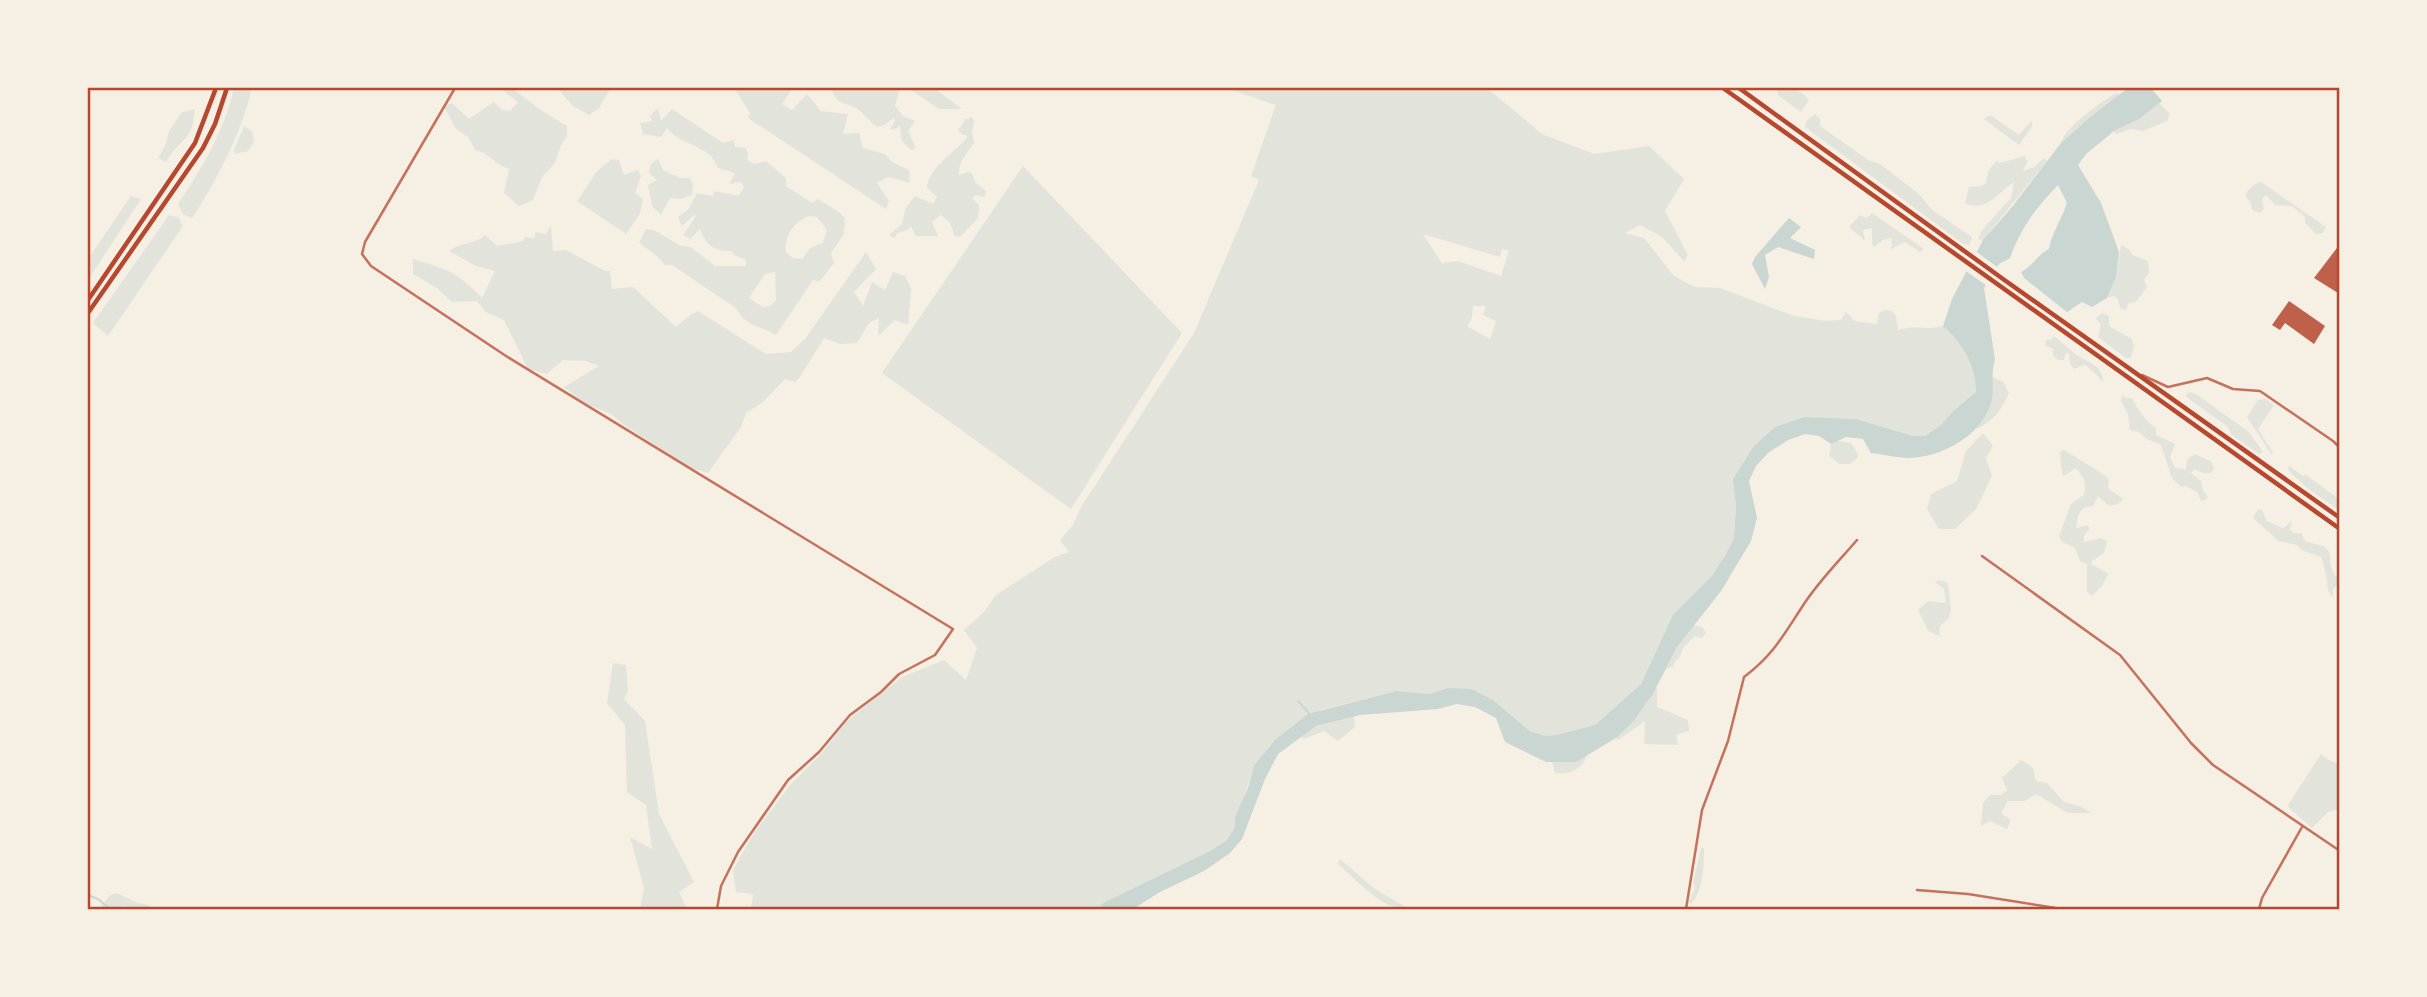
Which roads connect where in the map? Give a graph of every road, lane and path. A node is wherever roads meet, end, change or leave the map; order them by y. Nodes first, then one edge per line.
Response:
1 (216, 88) edge
2 (227, 88) edge
3 (455, 88) edge
4 (1723, 88) edge
5 (1739, 88) edge
6 (88, 300) edge
7 (88, 313) edge
8 (2133, 370) junction
9 (2340, 448) edge
10 (2340, 518) edge
11 (2340, 529) edge
12 (1857, 540) dead end
13 (1982, 556) dead end
14 (2302, 827) junction
15 (2340, 851) edge
16 (1917, 890) dead end
17 (717, 909) edge
18 (1686, 909) edge
19 (2062, 909) edge
20 (2259, 909) edge

1 - 6 highway
2 - 7 highway
3 - 17 street
4 - 11 highway
5 - 8 highway
8 - 9 street
8 - 10 highway
12 - 18 street
13 - 14 street
14 - 15 street
14 - 20 street
16 - 19 street

